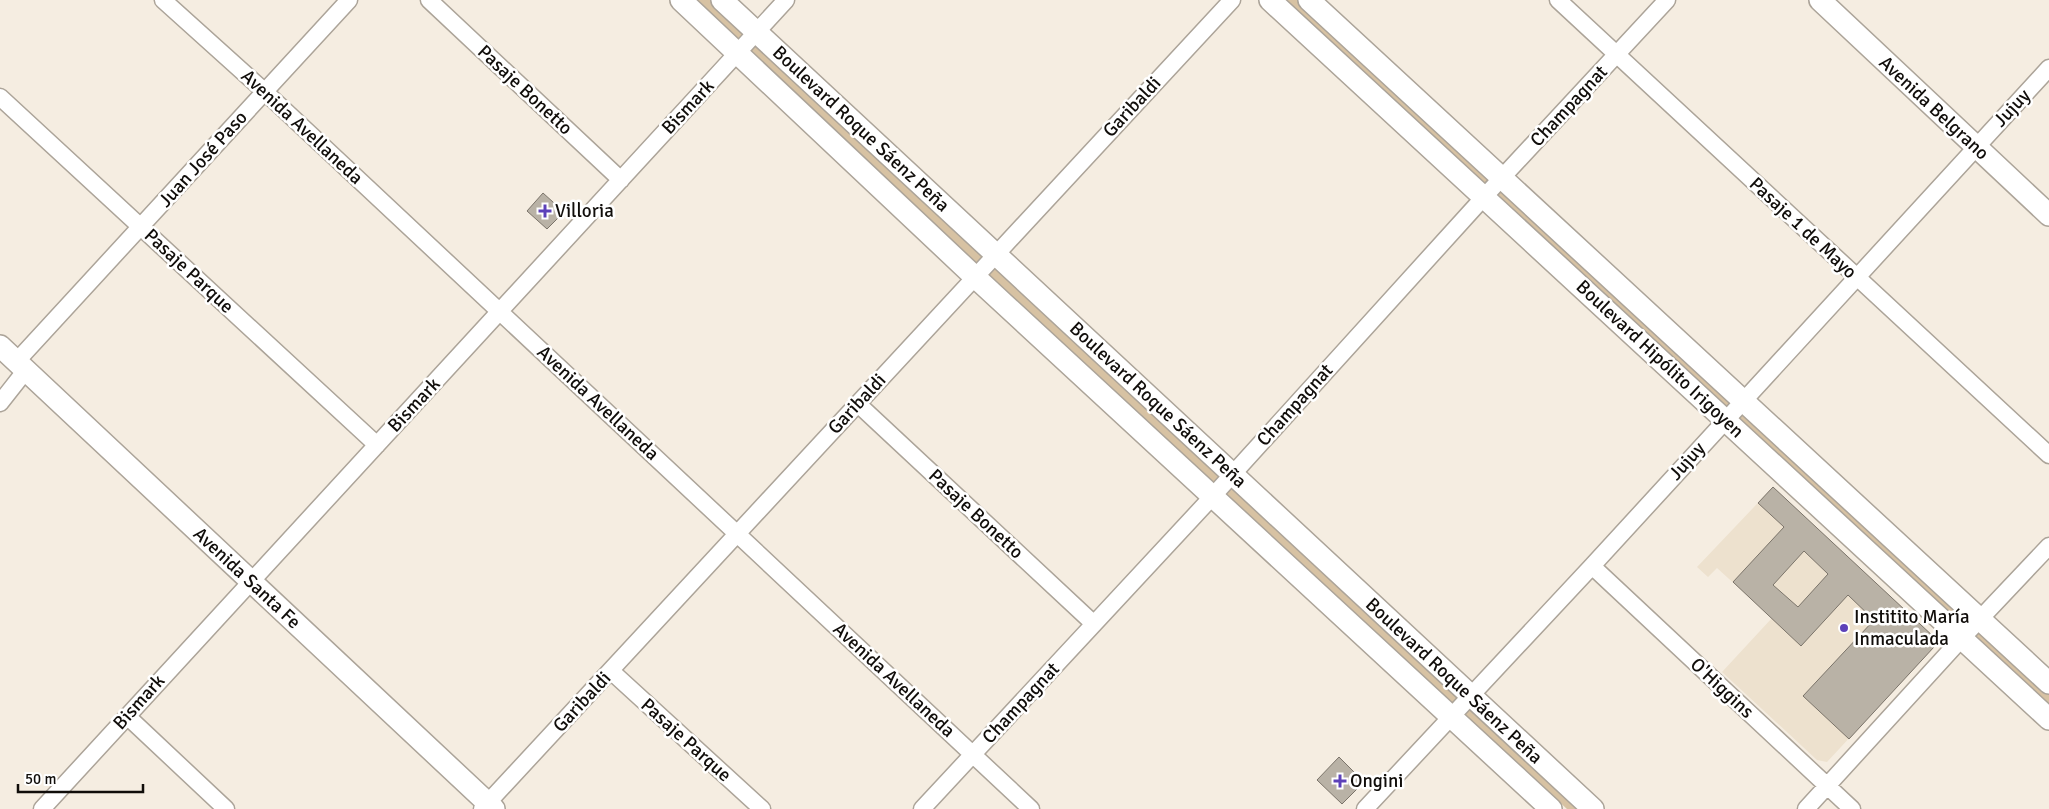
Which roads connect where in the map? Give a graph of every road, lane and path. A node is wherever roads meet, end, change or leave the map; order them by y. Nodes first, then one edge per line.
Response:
1 (163, 0) edge
2 (349, 0) edge
3 (429, 0) edge
4 (681, 0) edge
5 (722, 0) edge
6 (786, 0) edge
7 (1232, 0) edge
8 (1270, 0) edge
9 (1309, 0) edge
10 (1558, 0) edge
11 (1668, 0) edge
12 (1820, 0) edge
13 (756, 32) junction
14 (738, 53) junction
15 (1617, 55) junction
16 (2049, 68) edge
17 (264, 91) junction
18 (0, 97) edge
19 (1976, 147) junction
20 (1502, 177) junction
21 (620, 180) junction
22 (1484, 197) junction
23 (2049, 214) edge
24 (141, 227) junction
25 (996, 255) junction
26 (975, 277) junction
27 (1857, 278) junction
28 (500, 312) junction
29 (10, 359) edge
30 (1743, 400) junction
31 (0, 403) edge
32 (858, 404) junction
33 (1725, 420) junction
34 (377, 445) junction
35 (2049, 455) edge
36 (1232, 474) junction
37 (1212, 496) junction
38 (738, 533) junction
39 (2049, 546) edge
40 (1592, 566) junction
41 (251, 581) junction
42 (1981, 619) junction
43 (1094, 624) junction
44 (1962, 638) junction
45 (611, 670) junction
46 (2049, 683) edge
47 (1470, 696) junction
48 (127, 716) junction
49 (1450, 718) junction
50 (2049, 719) edge
51 (972, 754) junction
52 (1827, 786) junction
53 (488, 807) edge
54 (42, 809) edge
55 (226, 809) edge
56 (762, 809) edge
57 (922, 809) edge
58 (1031, 809) edge
59 (1365, 809) edge
60 (1551, 809) edge
61 (1593, 809) edge
62 (1806, 809) edge
63 (1852, 809) edge

1 - 17 street, Avenida Avellaneda
2 - 17 street, Juan José Paso
3 - 21 street, Pasaje Bonetto
4 - 14 street, Boulevard Roque Sáenz Peña
5 - 13 street, Boulevard Roque Sáenz Peña
6 - 13 street, Bismark
7 - 25 street, Garibaldi
8 - 22 street, Boulevard Hipólito Irigoyen
9 - 20 street, Boulevard Hipólito Irigoyen
10 - 15 street, Pasaje 1 de Mayo
11 - 15 street, Champagnat
12 - 19 street, Avenida Belgrano
13 - 14 street, Bismark
13 - 25 street, Boulevard Roque Sáenz Peña
14 - 21 street, Bismark
14 - 26 street, Boulevard Roque Sáenz Peña
15 - 20 street, Champagnat
15 - 27 street, Pasaje 1 de Mayo
16 - 19 street, Jujuy
17 - 24 street, Juan José Paso
17 - 28 street, Avenida Avellaneda
18 - 24 street, Pasaje Parque
19 - 23 street, Avenida Belgrano
19 - 27 street, Jujuy
20 - 22 street, Champagnat
20 - 30 street, Boulevard Hipólito Irigoyen
21 - 28 street, Bismark
22 - 33 street, Boulevard Hipólito Irigoyen
22 - 36 street, Champagnat
24 - 29 street, Juan José Paso
24 - 34 street, Pasaje Parque
25 - 26 street, Garibaldi
25 - 36 street, Boulevard Roque Sáenz Peña
26 - 32 street, Garibaldi
26 - 37 street, Boulevard Roque Sáenz Peña
27 - 30 street, Jujuy
27 - 35 street, Pasaje 1 de Mayo
28 - 34 street, Bismark
28 - 38 street, Avenida Avellaneda
29 - 31 street, Juan José Paso
29 - 41 street, Avenida Santa Fe
30 - 33 street, Jujuy
30 - 42 street, Boulevard Hipólito Irigoyen
32 - 38 street, Garibaldi
32 - 43 street, Pasaje Bonetto
33 - 40 street, Jujuy
33 - 44 street, Boulevard Hipólito Irigoyen
34 - 41 street, Bismark
36 - 37 street, Champagnat
36 - 47 street, Boulevard Roque Sáenz Peña
37 - 43 street, Champagnat
37 - 49 street, Boulevard Roque Sáenz Peña
38 - 45 street, Garibaldi
38 - 51 street, Avenida Avellaneda
39 - 42 street
40 - 47 street, Jujuy
40 - 52 street, O'Higgins
41 - 48 street, Bismark
41 - 53 street, Avenida Santa Fe
42 - 44 street
42 - 46 street, Boulevard Hipólito Irigoyen
43 - 51 street, Champagnat
44 - 50 street, Boulevard Hipólito Irigoyen
44 - 52 street
45 - 53 street, Garibaldi
45 - 56 street, Pasaje Parque
47 - 49 street, Jujuy
47 - 61 street, Boulevard Roque Sáenz Peña
48 - 54 street, Bismark
48 - 55 street
49 - 59 street, Jujuy
49 - 60 street, Boulevard Roque Sáenz Peña
51 - 57 street, Champagnat
51 - 58 street, Avenida Avellaneda
52 - 62 street
52 - 63 street, O'Higgins

